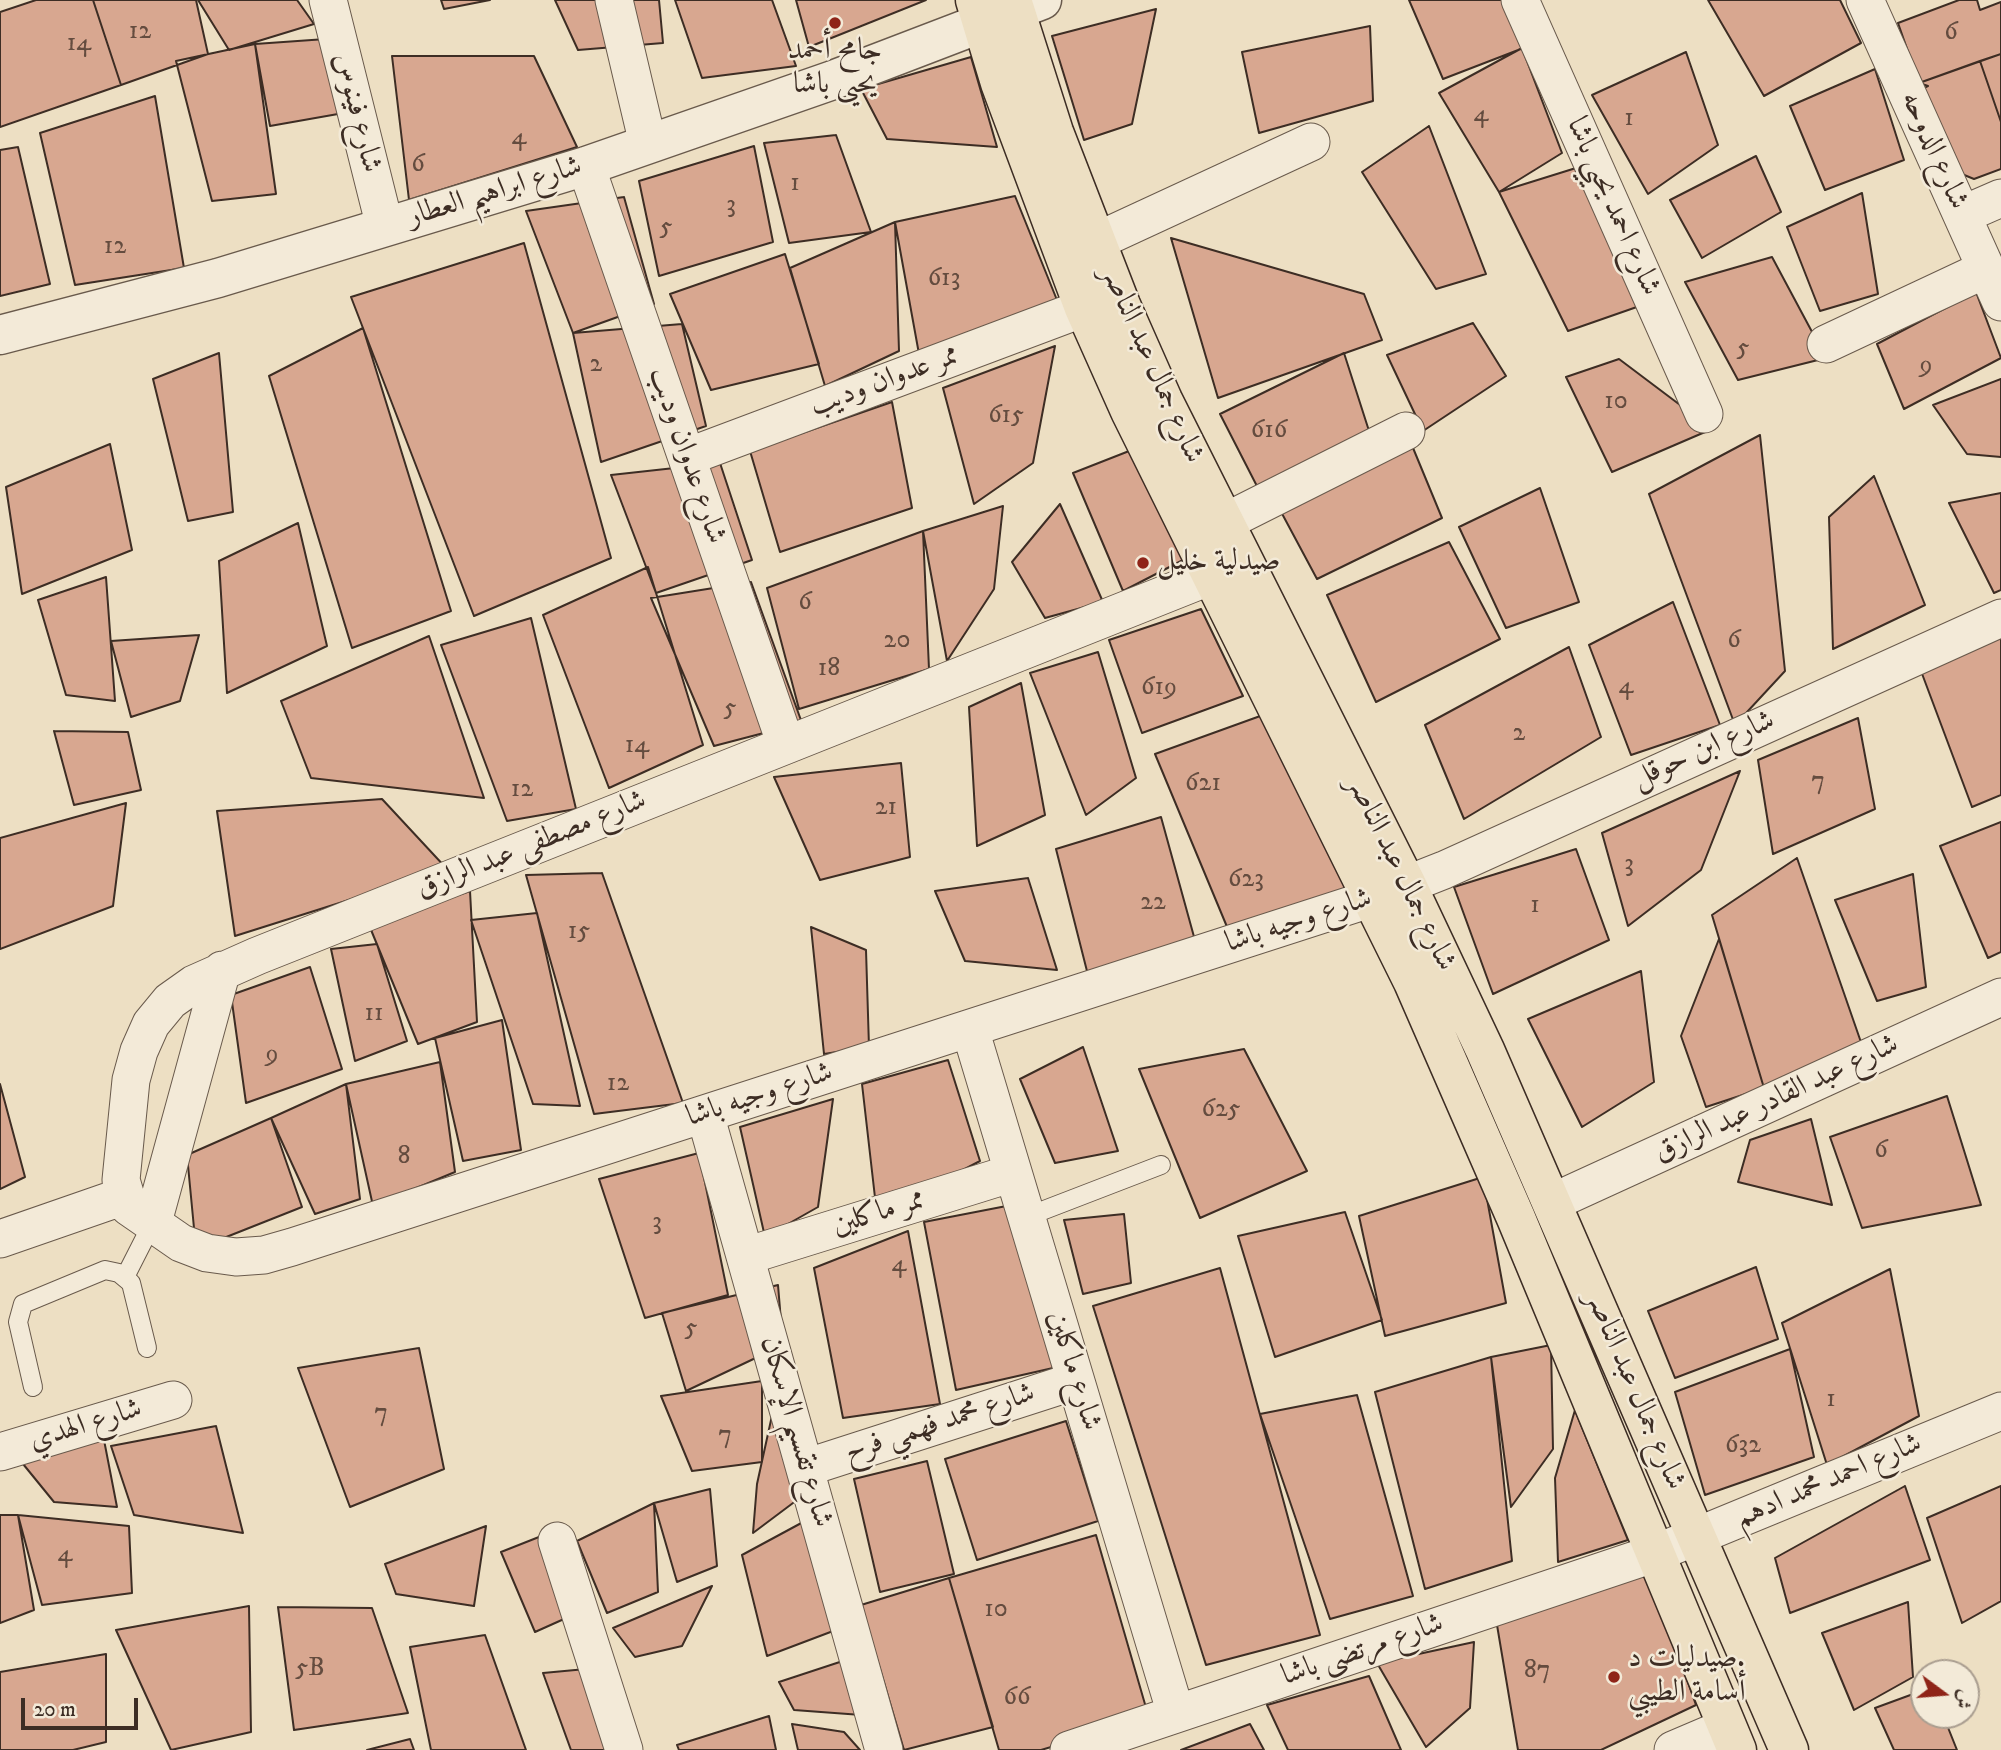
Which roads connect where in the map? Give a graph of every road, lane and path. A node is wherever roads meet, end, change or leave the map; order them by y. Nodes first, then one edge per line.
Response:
1 (328, 0) edge
2 (614, 0) edge
3 (1520, 0) edge
4 (1865, 0) edge
5 (1005, 7) edge
6 (1311, 142) dead end
7 (648, 144) junction
8 (586, 166) junction
9 (2001, 198) edge
10 (1962, 215) junction
11 (385, 227) junction
12 (1097, 241) junction
13 (1994, 286) edge
14 (1084, 308) junction
15 (0, 335) edge
16 (1826, 344) dead end
17 (1704, 414) dead end
18 (1406, 431) dead end
19 (687, 457) junction
20 (1223, 523) junction
21 (1212, 576) junction
22 (2001, 618) edge
23 (786, 745) junction
24 (1390, 892) junction
25 (222, 970) junction
26 (2001, 998) edge
27 (970, 1029) junction
28 (705, 1114) junction
29 (1161, 1165) dead end
30 (1013, 1173) junction
31 (124, 1196) junction
32 (1553, 1202) junction
33 (1026, 1217) junction
34 (153, 1222) junction
35 (0, 1239) edge
36 (746, 1255) junction
37 (125, 1277) junction
38 (147, 1348) dead end
39 (1075, 1381) junction
40 (33, 1387) dead end
41 (173, 1400) dead end
42 (2001, 1411) edge
43 (0, 1452) edge
44 (805, 1468) junction
45 (1697, 1537) junction
46 (558, 1541) dead end
47 (1656, 1553) junction
48 (1176, 1714) junction
49 (1732, 1738) edge
50 (1123, 1742) edge
51 (624, 1750) edge
52 (884, 1750) edge
53 (1069, 1750) edge
54 (1673, 1750) edge
55 (1789, 1750) edge

1 - 11 street, شارع فينوس
2 - 7 street
3 - 17 street, شارع احمد يحيي باشا
4 - 10 street, شارع الدوحه
5 - 7 street, شارع ابراهيم العطار
5 - 12 main road, شارع جمال عبد الناصر
5 - 14 main road, شارع جمال عبد الناصر
6 - 12 street
7 - 8 street, شارع ابراهيم العطار
8 - 11 street, شارع ابراهيم العطار
8 - 19 street, شارع عدوان وديب
9 - 10 street
10 - 13 street, شارع الدوحه
11 - 15 street, شارع ابراهيم العطار
12 - 20 main road, شارع جمال عبد الناصر
13 - 16 street
14 - 19 street, ممر عدوان وديب
14 - 21 main road, شارع جمال عبد الناصر
18 - 20 street
19 - 23 street, شارع عدوان وديب
20 - 24 main road, شارع جمال عبد الناصر
21 - 23 street, شارع مصطفى عبد الرازق
21 - 24 main road, شارع جمال عبد الناصر
22 - 24 street, شارع ابن حوقل
23 - 25 street, شارع مصطفى عبد الرازق
24 - 27 street, شارع وجيه باشا
24 - 32 main road, شارع جمال عبد الناصر
24 - 47 main road, شارع جمال عبد الناصر
25 - 31 street, شارع مصطفى عبد الرازق
25 - 34 street
26 - 32 street, شارع عبد القادر عبد الرازق
27 - 28 street, شارع وجيه باشا
27 - 30 street, شارع ماكلين
28 - 34 street, شارع وجيه باشا
28 - 36 street, شارع تقسيم الإسكان
29 - 33 lane
30 - 33 street, شارع ماكلين
30 - 36 street, ممر ماكلين
31 - 34 street, شارع وجيه باشا
31 - 35 street
32 - 45 main road, شارع جمال عبد الناصر
33 - 39 street, شارع ماكلين
34 - 37 lane
36 - 44 street, شارع تقسيم الإسكان
37 - 38 lane
37 - 40 lane
39 - 44 street, شارع محمد فهمي فرح
39 - 48 street, شارع ماكلين
41 - 43 street, شارع الهدي
42 - 45 street, شارع احمد محمد ادهم
44 - 52 street, شارع تقسيم الإسكان
45 - 47 street, شارع احمد محمد ادهم
45 - 55 main road, شارع جمال عبد الناصر
46 - 51 street
47 - 48 street, شارع مرتضى باشا
47 - 49 main road, شارع جمال عبد الناصر
48 - 50 street, شارع مرتضى باشا
49 - 54 street
50 - 53 street, شارع مرتضى باشا

